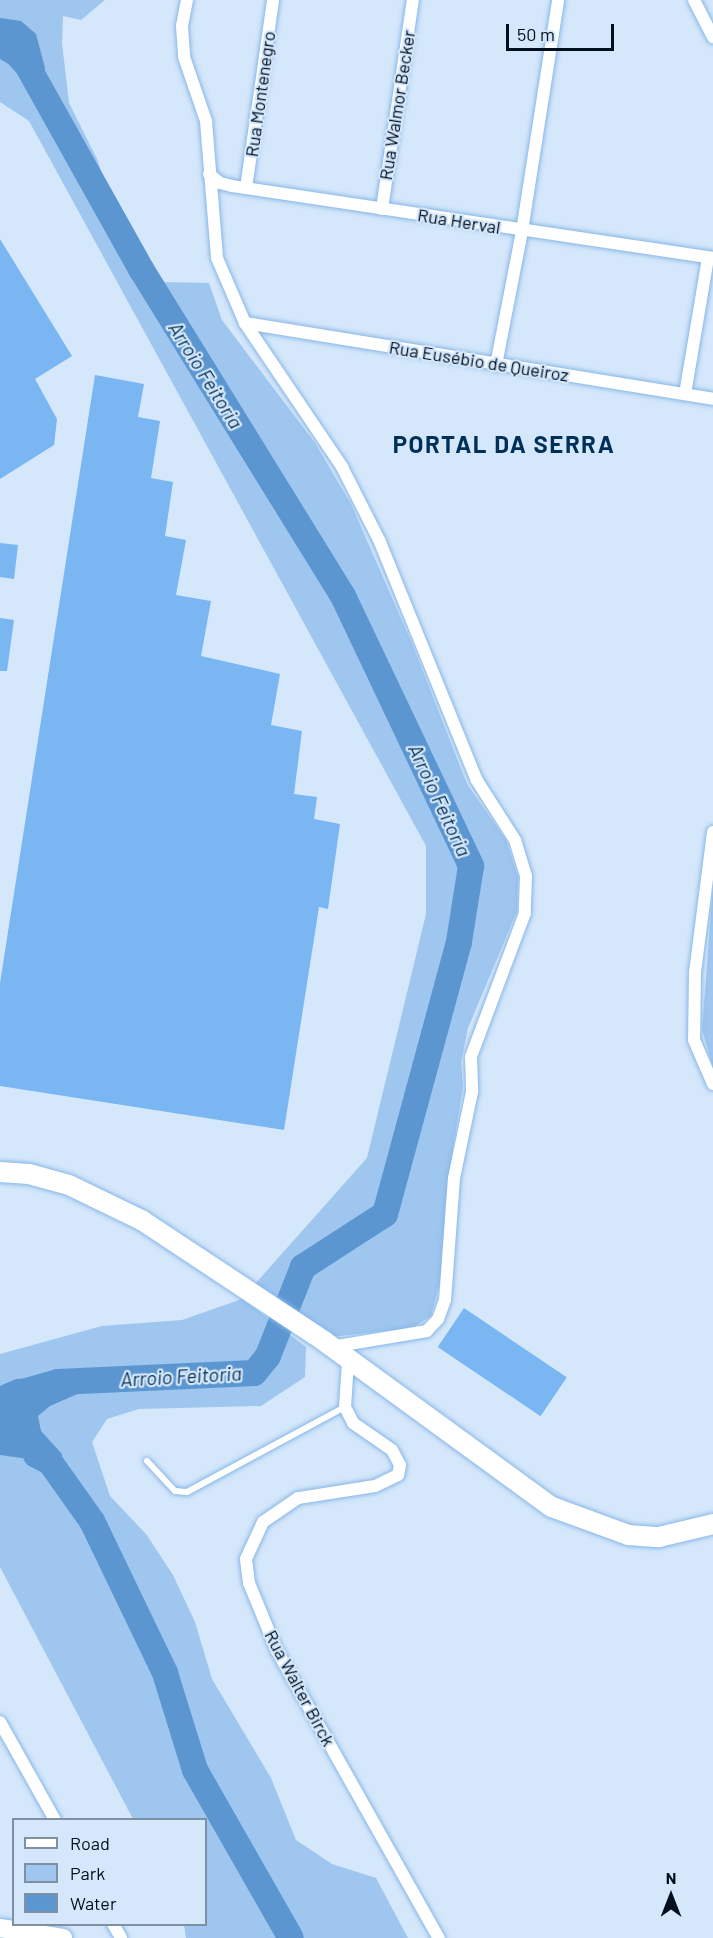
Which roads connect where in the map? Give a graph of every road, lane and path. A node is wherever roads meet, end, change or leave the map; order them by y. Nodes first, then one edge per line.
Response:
1 (187, 0) edge
2 (273, 0) edge
3 (413, 0) edge
4 (558, 0) edge
5 (694, 0) edge
6 (713, 37) edge
7 (209, 174) junction
8 (246, 188) junction
9 (382, 209) junction
10 (522, 231) junction
11 (711, 258) edge
12 (245, 323) junction
13 (495, 365) junction
14 (685, 394) junction
15 (713, 399) edge
16 (713, 832) edge
17 (713, 1084) edge
18 (0, 1172) edge
19 (328, 1344) junction
20 (348, 1362) junction
21 (345, 1407) junction
22 (147, 1461) dead end
23 (713, 1524) edge
24 (0, 1722) edge
25 (54, 1818) edge
26 (0, 1928) edge
27 (63, 1938) edge
28 (439, 1938) edge

1 - 7 street
2 - 8 street, Rua Montenegro
3 - 9 street, Rua Walmor Becker
4 - 10 street
5 - 6 street
7 - 8 street, Rua Herval
7 - 12 street
8 - 9 street, Rua Herval
9 - 10 street, Rua Herval
10 - 11 street, Rua Herval
10 - 13 street
11 - 14 street
12 - 13 street, Rua Eusébio de Queiroz
12 - 19 street
13 - 14 street, Rua Eusébio de Queiroz
14 - 15 street, Rua Eusébio de Queiroz
16 - 17 street
18 - 19 main road
19 - 20 main road
20 - 21 street
20 - 23 main road
21 - 22 lane
21 - 28 street, Rua Walter Birck
24 - 25 street
26 - 27 main road

